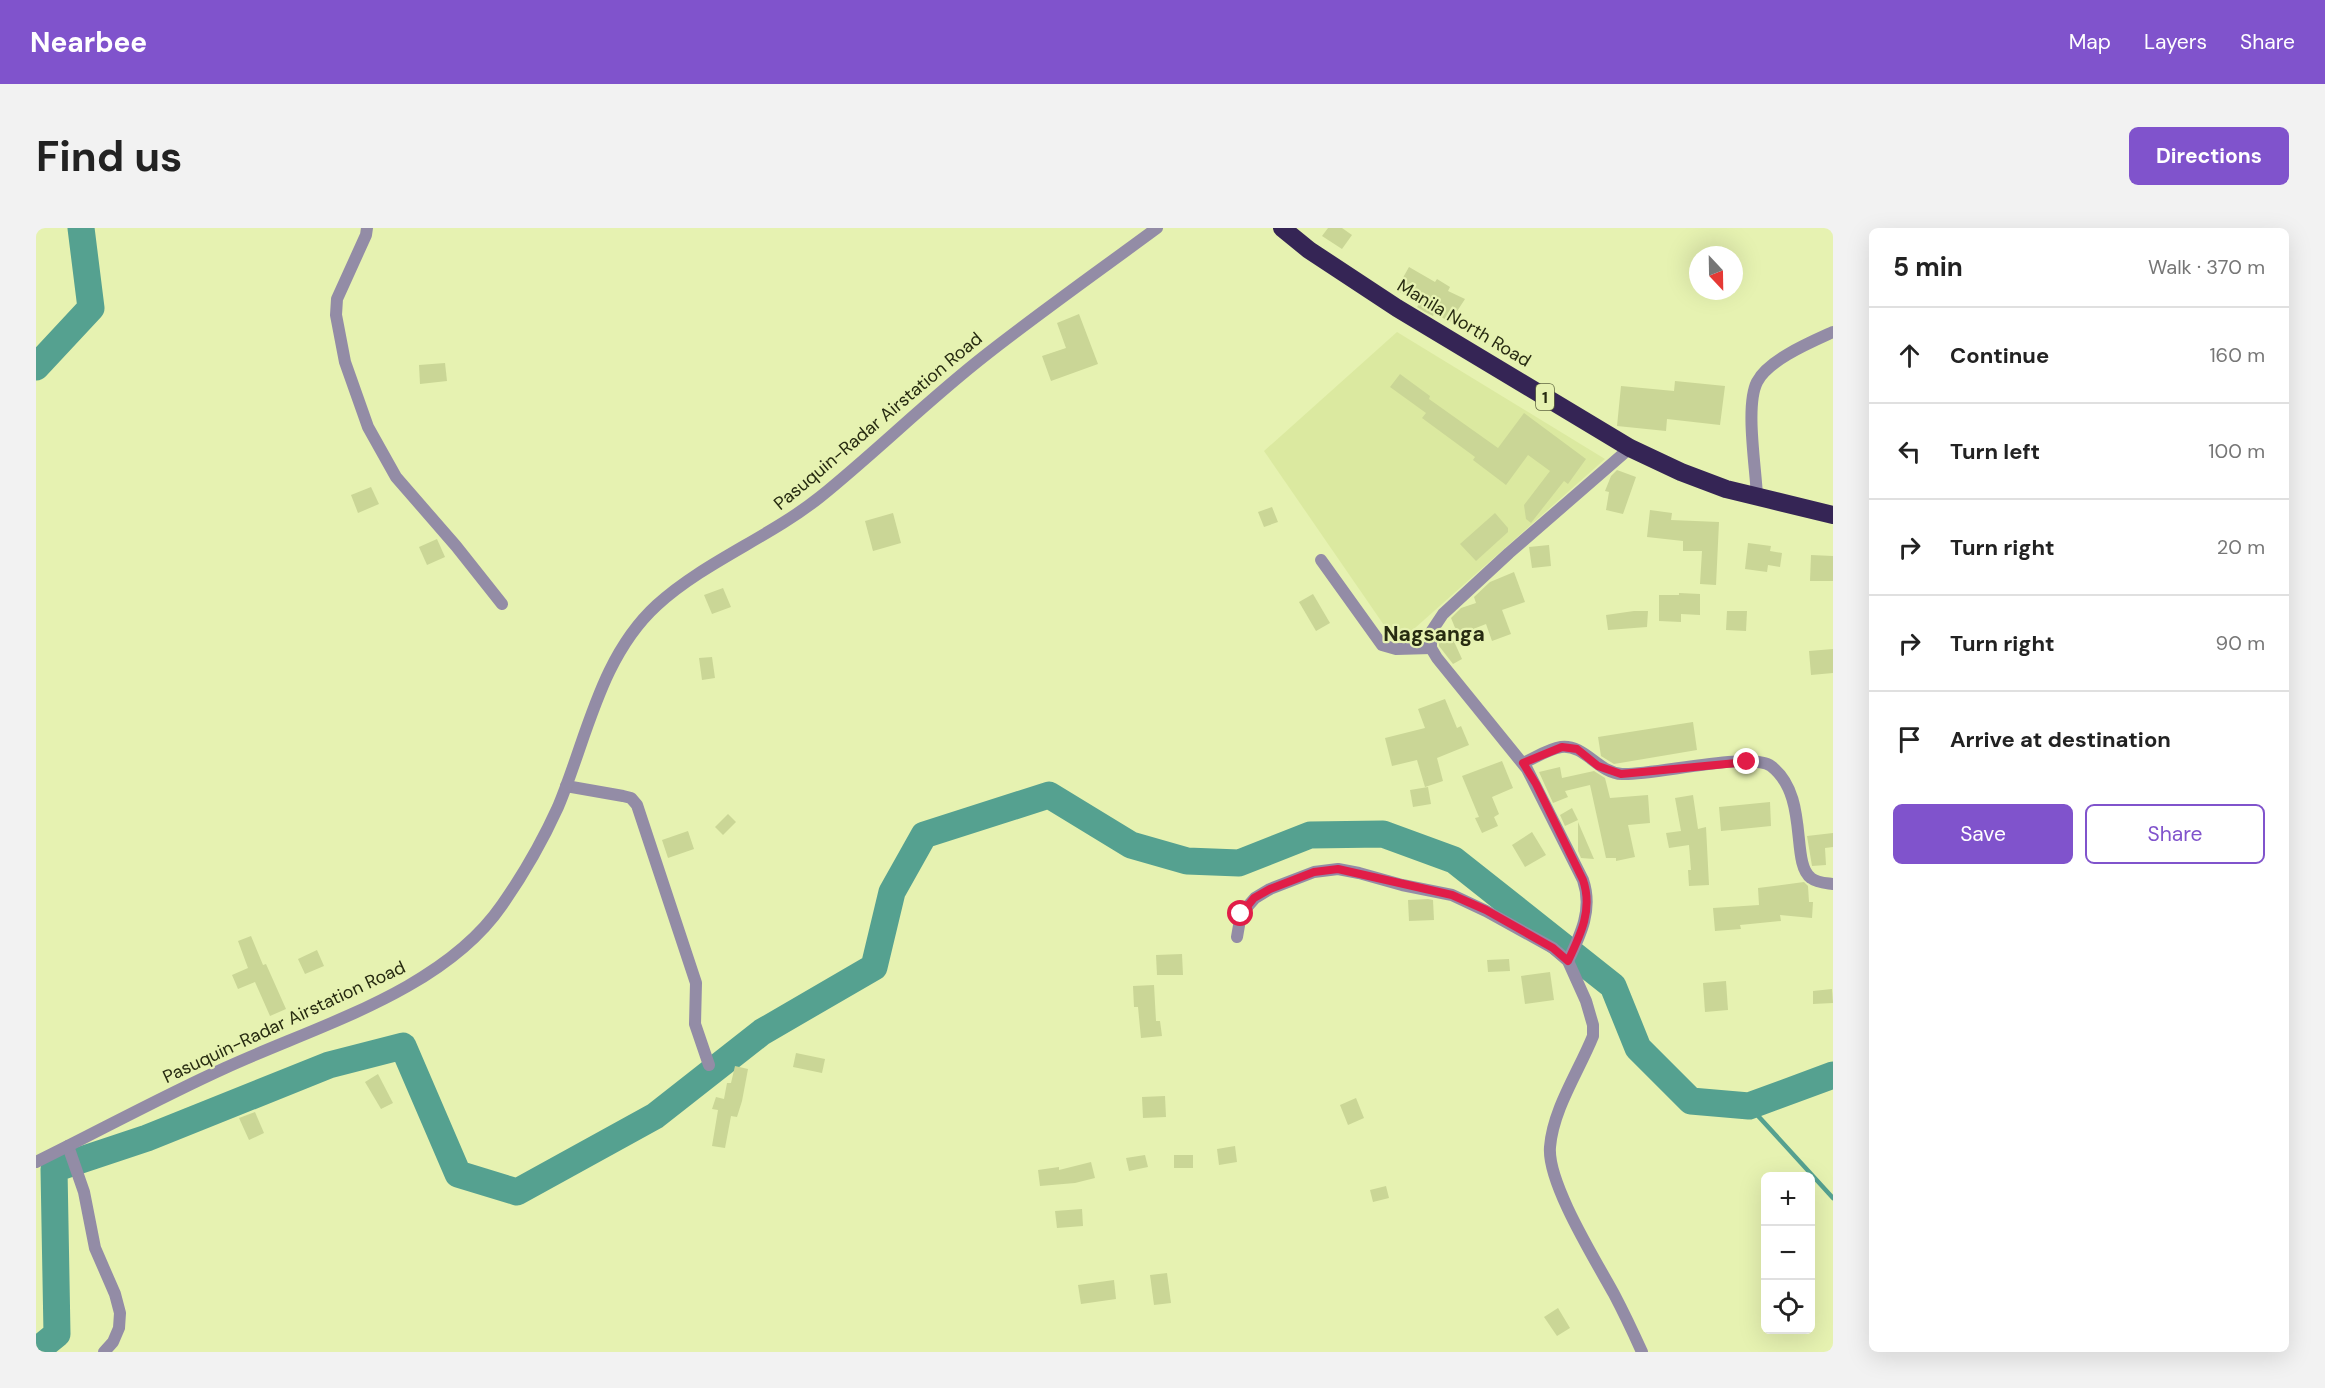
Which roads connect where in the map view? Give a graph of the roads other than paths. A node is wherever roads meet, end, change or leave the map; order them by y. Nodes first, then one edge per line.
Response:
1 (367, 228) edge
2 (1157, 228) edge
3 (1281, 228) edge
4 (1833, 332) edge
5 (1630, 448) junction
6 (1757, 497) junction
7 (1833, 515) edge
8 (1321, 560) dead end
9 (502, 604) dead end
10 (1431, 648) junction
11 (1523, 763) junction
12 (566, 786) junction
13 (1833, 884) edge
14 (1237, 937) dead end
15 (1568, 961) junction
16 (709, 1065) dead end
17 (68, 1146) junction
18 (36, 1162) edge
19 (104, 1352) edge
20 (1642, 1352) edge

1 - 9 street
2 - 12 street, Pasuquin-Radar Airstation Road
3 - 5 highway, Manila North Road / 1
4 - 6 street
5 - 6 highway, Manila North Road / 1
5 - 10 street
6 - 7 highway, Manila North Road / 1
8 - 10 street
10 - 11 street
11 - 13 street
11 - 15 street
12 - 16 street
12 - 17 street, Pasuquin-Radar Airstation Road
14 - 15 street
15 - 20 street
17 - 18 street, Pasuquin-Radar Airstation Road
17 - 19 street

